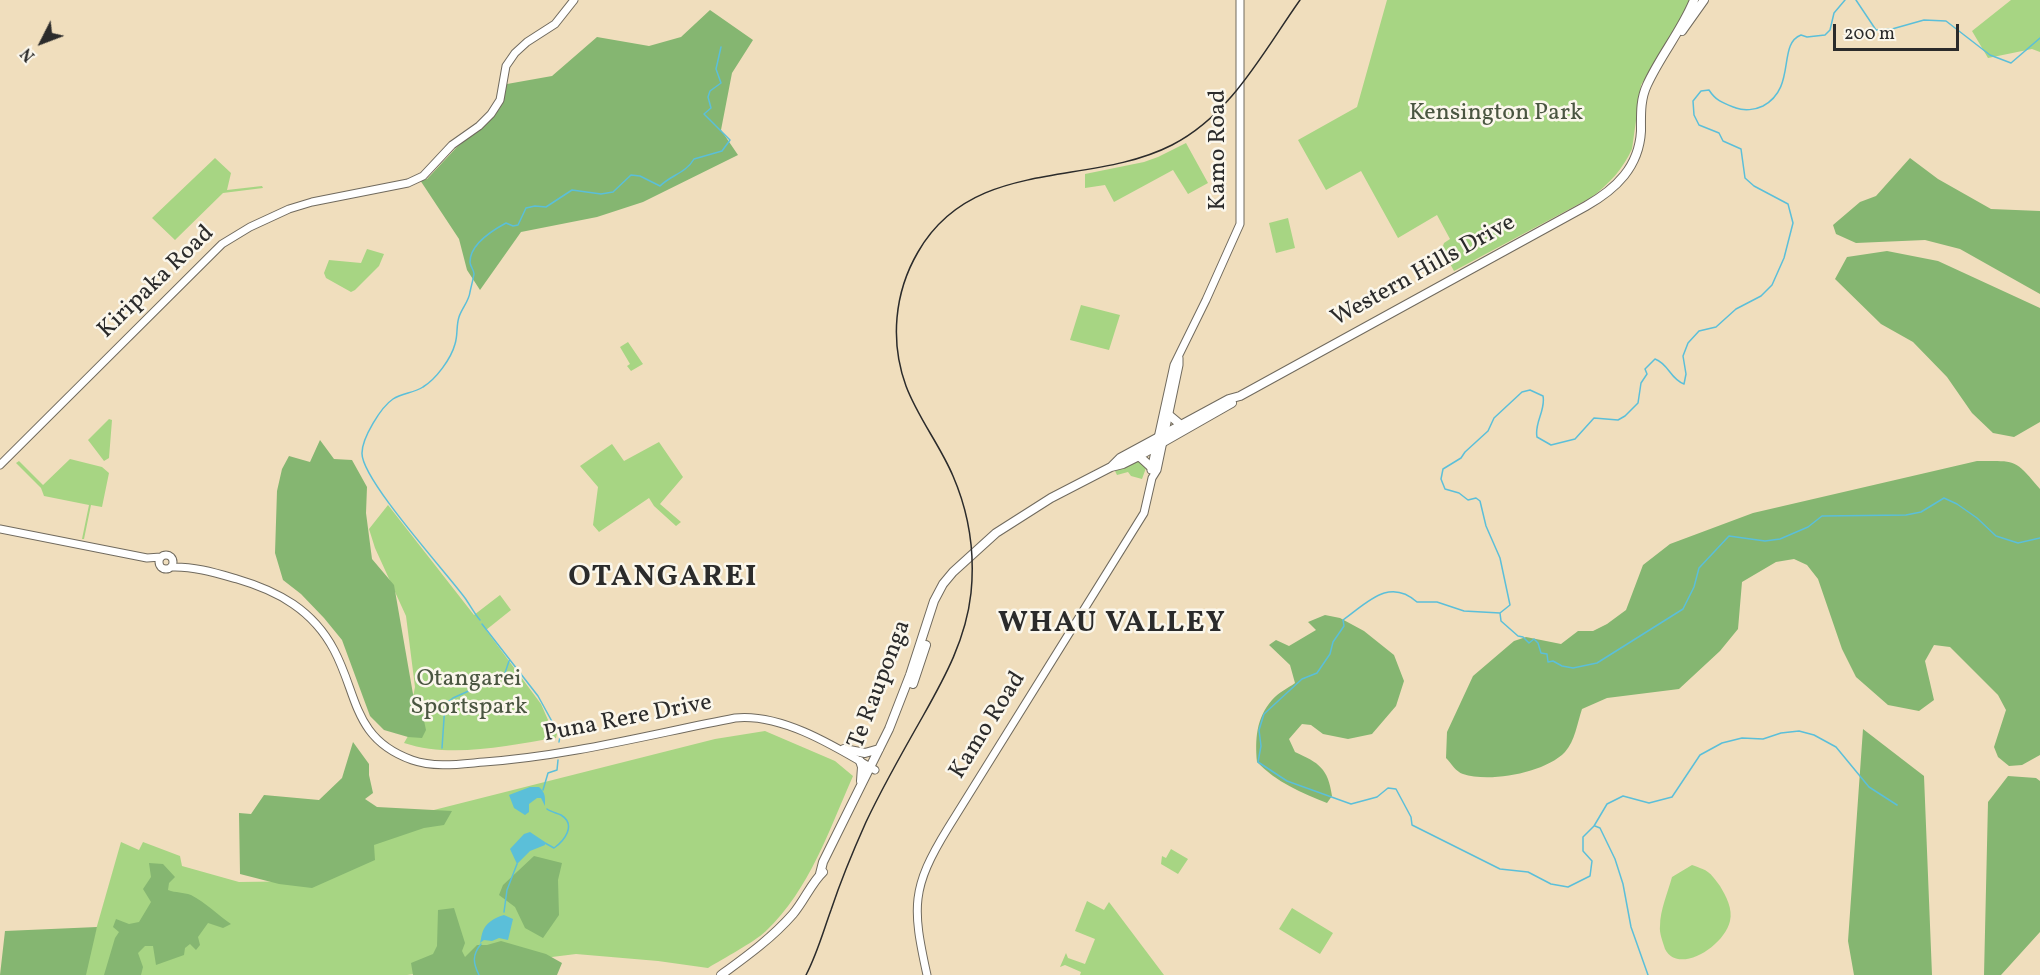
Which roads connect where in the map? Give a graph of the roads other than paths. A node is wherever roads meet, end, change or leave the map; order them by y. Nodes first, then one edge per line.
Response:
1 (574, 0) edge
2 (1240, 0) edge
3 (1694, 0) edge
4 (1704, 0) edge
5 (1673, 41) junction
6 (1179, 358) junction
7 (1240, 396) junction
8 (1169, 415) junction
9 (1180, 425) junction
10 (1160, 440) junction
11 (1139, 456) junction
12 (0, 465) edge
13 (1111, 467) junction
14 (1151, 467) junction
15 (1152, 478) junction
16 (0, 529) edge
17 (1005, 529) junction
18 (161, 561) junction
19 (172, 564) junction
20 (842, 749) junction
21 (879, 749) junction
22 (860, 761) junction
23 (874, 766) junction
24 (859, 790) junction
25 (820, 874) junction
26 (722, 975) edge
27 (927, 975) edge

1 - 12 main road, Kiripaka Road
2 - 6 main road, Kamo Road
3 - 5 highway, Western Hills Drive
4 - 5 highway, Western Hills Drive
5 - 7 highway, Western Hills Drive
6 - 8 main road, Kamo Road
6 - 10 main road, Kamo Road
7 - 9 highway, Western Hills Drive
7 - 10 highway, Te Rauponga
8 - 9 highway
8 - 10 main road, Kamo Road
9 - 10 highway, Western Hills Drive
10 - 11 highway, Te Rauponga
10 - 13 highway, Western Hills Drive
10 - 14 main road, Kamo Road
10 - 15 main road, Kamo Road
11 - 13 highway, Te Rauponga
11 - 14 highway
13 - 17 highway, Te Rauponga
14 - 15 main road, Kamo Road
15 - 27 main road, Kamo Road
16 - 18 main road
17 - 21 highway, Te Rauponga
17 - 23 highway, Te Rauponga
18 - 19 main road
18 - 19 main road
19 - 20 main road, Puna Rere Drive
20 - 21 highway
20 - 22 main road, Puna Rere Drive
20 - 23 main road, Puna Rere Drive
21 - 23 highway, Te Rauponga
22 - 23 main road, Puna Rere Drive
22 - 24 highway
23 - 24 highway, Te Rauponga
23 - 25 highway, Te Rauponga
24 - 25 highway, Te Rauponga
25 - 26 highway, Te Rauponga

